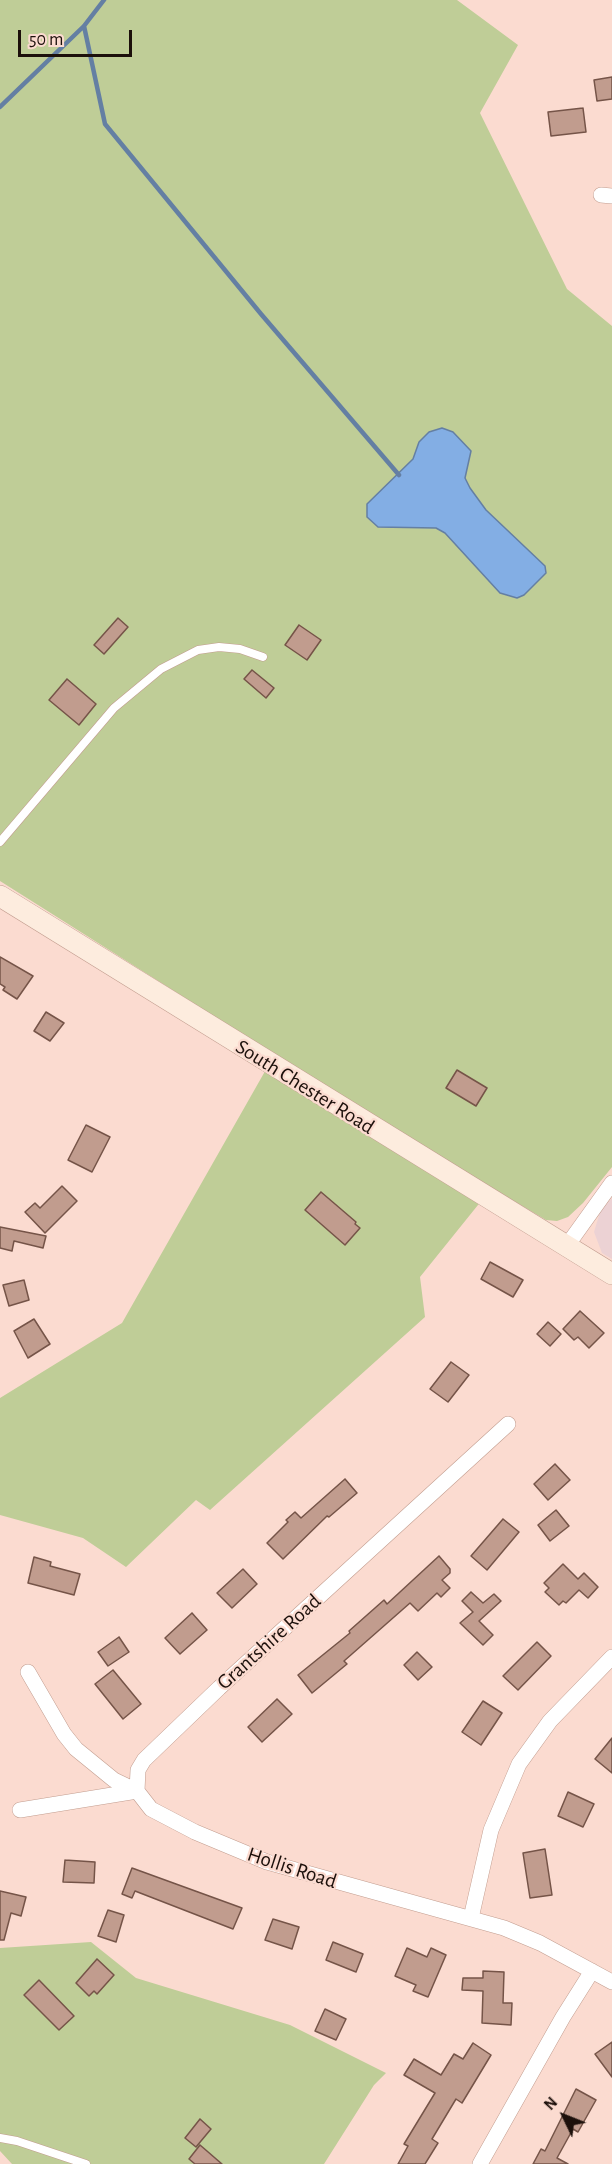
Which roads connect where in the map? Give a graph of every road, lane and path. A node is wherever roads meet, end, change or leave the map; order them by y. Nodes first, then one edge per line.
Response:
1 (263, 657) dead end
2 (0, 842) edge
3 (0, 896) edge
4 (612, 1183) edge
5 (566, 1247) junction
6 (612, 1274) edge
7 (508, 1425) dead end
8 (612, 1657) edge
9 (28, 1672) dead end
10 (137, 1791) junction
11 (20, 1810) dead end
12 (471, 1918) junction
13 (592, 1971) junction
14 (612, 1982) edge
15 (0, 2138) edge
16 (86, 2164) edge
17 (480, 2164) edge

1 - 2 lane
3 - 5 street, South Chester Road
4 - 5 street
5 - 6 street, South Chester Road
7 - 10 street, Grantshire Road
8 - 12 street
9 - 10 street, Hollis Road
10 - 11 street
10 - 12 street, Hollis Road
12 - 13 street, Hollis Road
13 - 14 street, Hollis Road
13 - 17 street
15 - 16 lane

